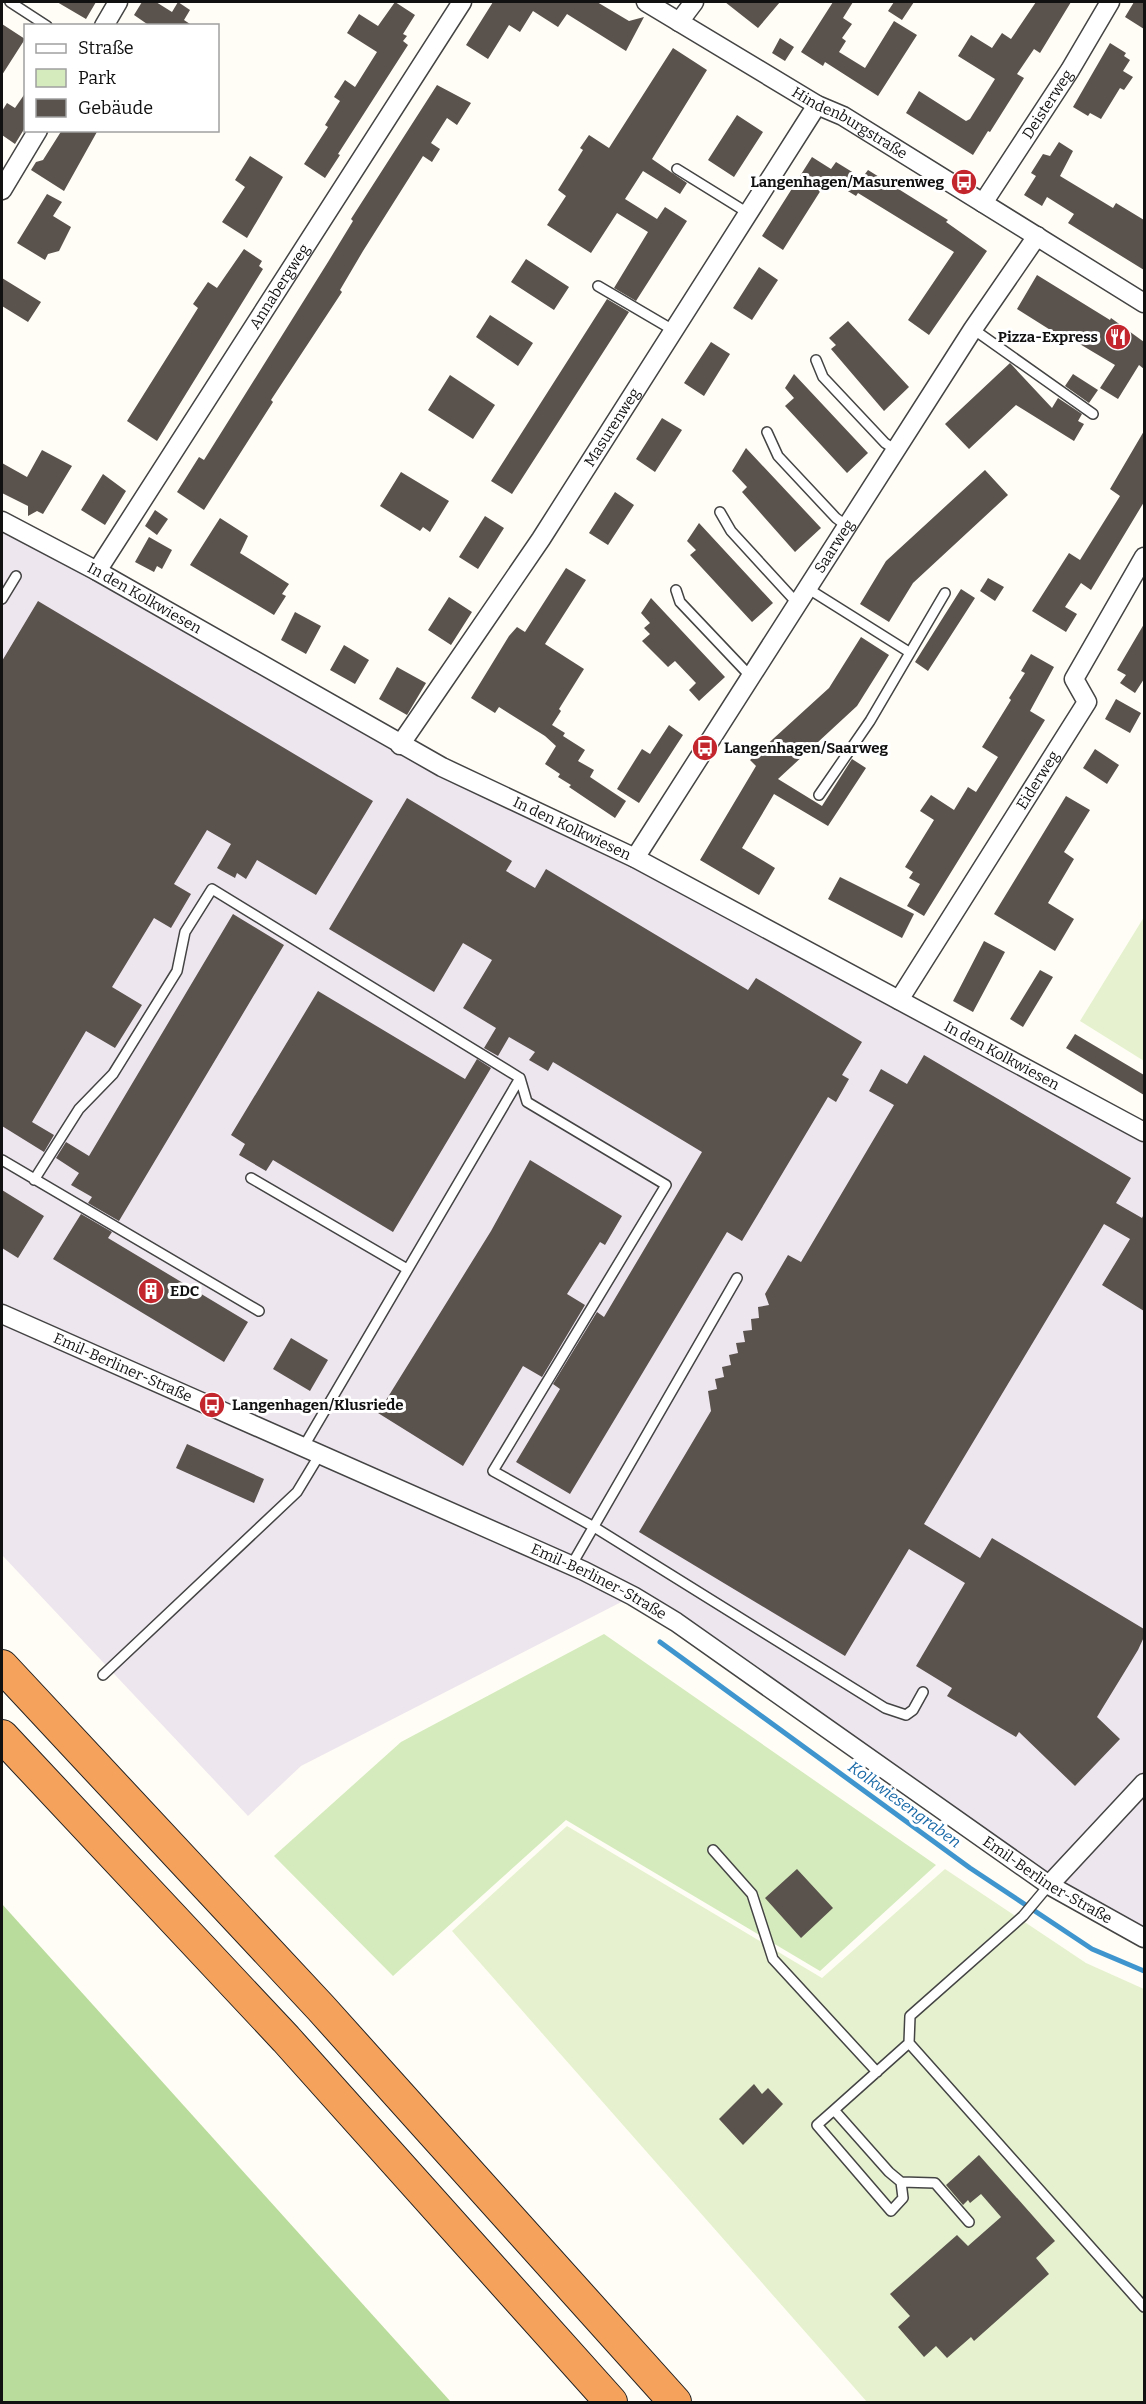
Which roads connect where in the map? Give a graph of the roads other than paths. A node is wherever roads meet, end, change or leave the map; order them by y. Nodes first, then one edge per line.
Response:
1 (10, 2) edge
2 (118, 2) edge
3 (462, 2) edge
4 (646, 2) edge
5 (694, 2) edge
6 (1110, 2) edge
7 (679, 22) junction
8 (44, 24) edge
9 (105, 24) edge
10 (817, 105) junction
11 (37, 132) edge
12 (678, 169) dead end
13 (2, 190) edge
14 (983, 203) junction
15 (748, 213) junction
16 (1036, 236) junction
17 (598, 286) dead end
18 (1144, 303) edge
19 (973, 329) junction
20 (674, 330) junction
21 (816, 360) dead end
22 (1093, 414) dead end
23 (767, 432) dead end
24 (896, 450) junction
25 (720, 512) dead end
26 (2, 521) edge
27 (848, 526) junction
28 (1144, 557) edge
29 (97, 572) junction
30 (16, 576) dead end
31 (676, 590) dead end
32 (945, 593) dead end
33 (802, 596) junction
34 (2, 599) edge
35 (909, 652) junction
36 (752, 678) junction
37 (400, 745) junction
38 (819, 795) dead end
39 (635, 858) junction
40 (899, 1000) junction
41 (520, 1078) junction
42 (1144, 1132) edge
43 (2, 1160) edge
44 (251, 1178) dead end
45 (34, 1180) junction
46 (406, 1269) junction
47 (737, 1278) dead end
48 (259, 1311) dead end
49 (2, 1314) edge
50 (304, 1446) junction
51 (320, 1454) junction
52 (594, 1527) junction
53 (571, 1566) junction
54 (2, 1666) edge
55 (103, 1676) dead end
56 (922, 1692) dead end
57 (2, 1736) edge
58 (1144, 1783) edge
59 (713, 1850) dead end
60 (1043, 1891) junction
61 (1144, 1938) edge
62 (909, 2043) junction
63 (877, 2072) junction
64 (834, 2110) junction
65 (901, 2182) junction
66 (969, 2222) dead end
67 (1144, 2307) edge
68 (611, 2403) edge
69 (675, 2403) edge

1 - 8 lane
2 - 9 street
3 - 29 street, Annabergweg
4 - 7 street, Hindenburgstraße
5 - 7 street
6 - 14 street, Deisterweg
7 - 10 street, Hindenburgstraße
10 - 14 street, Hindenburgstraße
10 - 15 street, Masurenweg
11 - 13 street
12 - 15 lane
14 - 16 street, Hindenburgstraße
15 - 20 street, Masurenweg
16 - 18 street, Hindenburgstraße
16 - 19 street, Saarweg
17 - 20 lane
19 - 22 lane
19 - 24 street, Saarweg
20 - 37 street, Masurenweg
21 - 24 lane
23 - 27 lane
24 - 27 street, Saarweg
25 - 33 lane
26 - 29 street, In den Kolkwiesen
27 - 33 street, Saarweg
28 - 40 street, Eiderweg
29 - 37 street, In den Kolkwiesen
30 - 34 lane
31 - 36 lane
32 - 35 lane
33 - 35 lane
33 - 36 street, Saarweg
35 - 38 lane
36 - 39 street, Saarweg
37 - 39 street, In den Kolkwiesen
39 - 40 street, In den Kolkwiesen
40 - 42 street, In den Kolkwiesen
41 - 45 lane
41 - 46 lane
41 - 52 lane
43 - 45 lane
44 - 46 lane
45 - 48 lane
46 - 50 lane
47 - 52 lane
49 - 50 street, Emil-Berliner-Straße
50 - 51 street, Emil-Berliner-Straße
51 - 53 street, Emil-Berliner-Straße
51 - 55 lane
52 - 53 lane
52 - 56 lane
53 - 60 street, Emil-Berliner-Straße
54 - 69 highway
57 - 68 highway
58 - 60 street
59 - 63 lane
60 - 61 street, Emil-Berliner-Straße
60 - 62 lane
62 - 63 lane
62 - 67 lane
63 - 64 lane
64 - 65 lane
64 - 65 lane
65 - 66 lane

